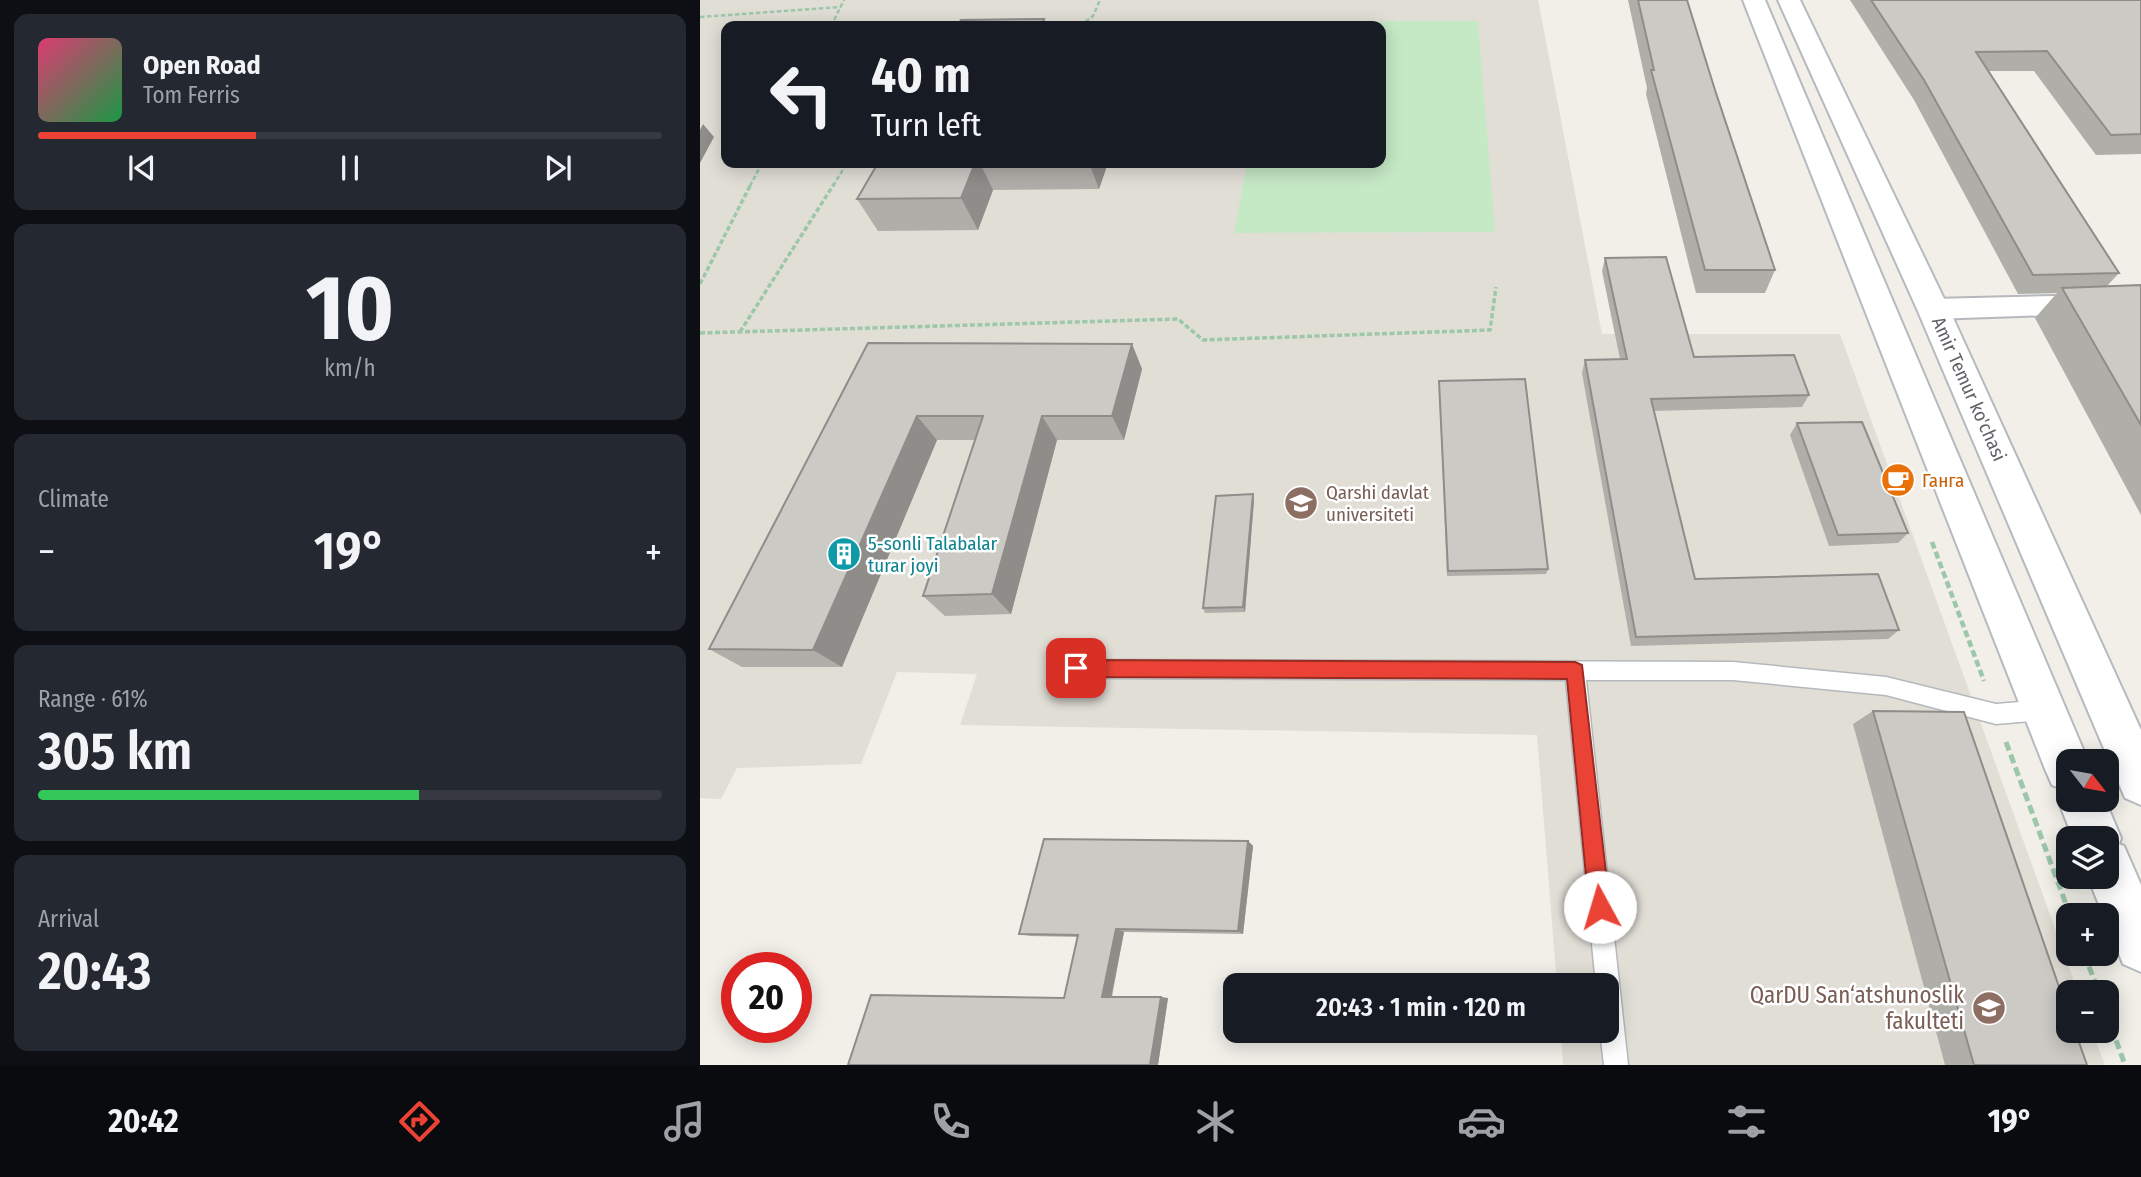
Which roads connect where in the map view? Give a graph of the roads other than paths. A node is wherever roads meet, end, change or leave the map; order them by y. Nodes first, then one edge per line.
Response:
1 (1754, 0) edge
2 (1789, 0) edge
3 (2139, 306) edge
4 (1933, 309) junction
5 (1076, 668) dead end
6 (1575, 671) junction
7 (2044, 710) junction
8 (2060, 749) edge
9 (2141, 782) edge
10 (2118, 889) edge
11 (2141, 946) edge
12 (1616, 1065) edge

1 - 7 main road
2 - 4 main road, Amir Temur ko'chasi
3 - 4 street
4 - 9 main road, Amir Temur ko'chasi
5 - 6 lane
6 - 7 lane
6 - 12 lane
7 - 8 main road
10 - 11 main road

